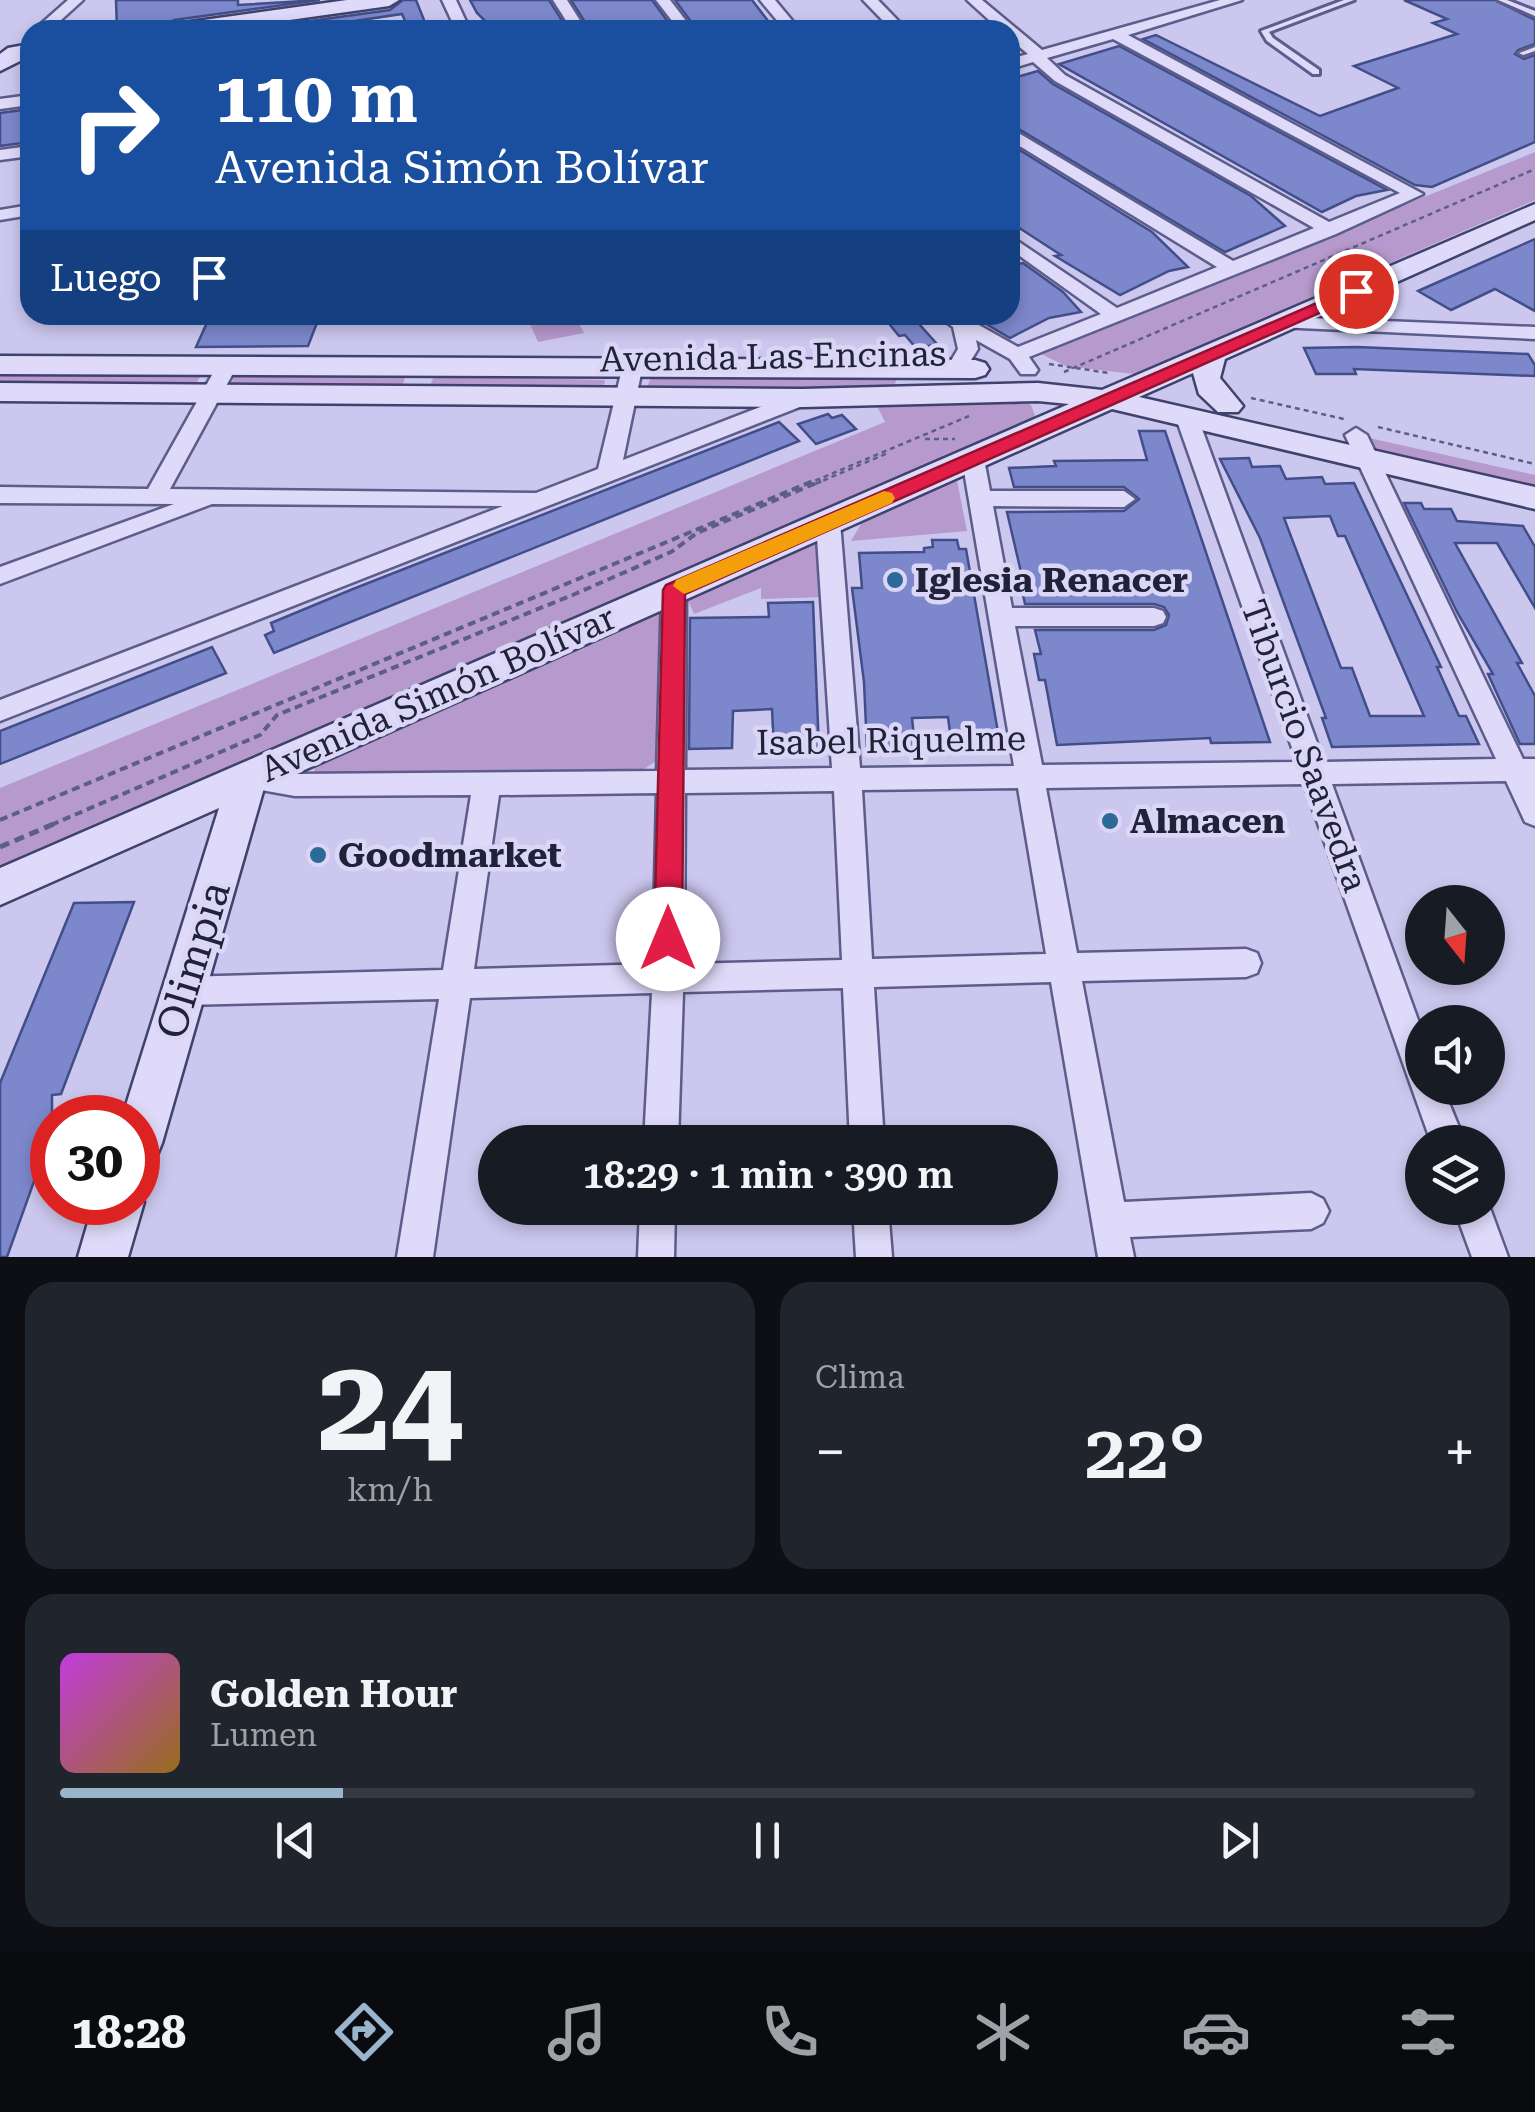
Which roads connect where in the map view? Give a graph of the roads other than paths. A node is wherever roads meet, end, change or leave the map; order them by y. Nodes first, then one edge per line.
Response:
1 (76, 0) edge
2 (389, 0) edge
3 (663, 0) edge
4 (767, 0) edge
5 (870, 0) edge
6 (974, 0) edge
7 (1235, 0) edge
8 (1351, 0) edge
9 (1501, 0) edge
10 (1535, 14) edge
11 (53, 20) edge
12 (246, 20) edge
13 (678, 20) edge
14 (784, 20) edge
15 (890, 20) edge
16 (998, 20) edge
17 (1113, 33) junction
18 (1020, 39) edge
19 (1535, 48) edge
20 (1522, 53) dead end
21 (1038, 55) junction
22 (1020, 61) edge
23 (1316, 72) dead end
24 (1020, 139) edge
25 (1535, 211) edge
26 (1330, 230) junction
27 (1020, 248) edge
28 (1233, 270) junction
29 (1116, 316) junction
30 (1284, 323) junction
31 (957, 325) edge
32 (960, 325) edge
33 (1535, 333) edge
34 (1212, 356) junction
35 (0, 366) edge
36 (227, 366) junction
37 (956, 369) junction
38 (1022, 377) junction
39 (629, 383) junction
40 (1141, 387) junction
41 (0, 392) edge
42 (212, 394) junction
43 (803, 398) junction
44 (1111, 400) junction
45 (1228, 406) junction
46 (1187, 418) junction
47 (1040, 430) junction
48 (1362, 447) junction
49 (972, 449) junction
50 (609, 472) junction
51 (1535, 475) edge
52 (0, 495) edge
53 (154, 496) junction
54 (216, 496) junction
55 (544, 498) junction
56 (980, 498) junction
57 (1535, 498) edge
58 (1124, 499) dead end
59 (828, 522) junction
60 (0, 576) edge
61 (674, 590) junction
62 (1154, 617) dead end
63 (1001, 618) junction
64 (0, 711) edge
65 (1524, 771) edge
66 (1312, 774) junction
67 (1031, 777) junction
68 (248, 778) junction
69 (848, 779) junction
70 (668, 782) junction
71 (487, 784) junction
72 (1535, 814) edge
73 (0, 887) edge
74 (1246, 963) dead end
75 (1064, 967) junction
76 (856, 973) junction
77 (668, 978) junction
78 (456, 984) junction
79 (184, 991) junction
80 (1405, 1028) edge
81 (153, 1095) edge
82 (662, 1125) edge
83 (866, 1125) edge
84 (1311, 1211) dead end
85 (1109, 1220) junction
86 (113, 1225) edge
87 (657, 1225) edge
88 (872, 1225) edge
89 (1478, 1225) edge
90 (103, 1257) edge
91 (416, 1257) edge
92 (656, 1257) edge
93 (874, 1257) edge
94 (1116, 1257) edge
95 (1490, 1257) edge

1 - 11 street
2 - 12 main road
3 - 13 street
4 - 14 street
5 - 15 street
6 - 16 street
7 - 17 street
8 - 23 lane
9 - 10 lane
17 - 21 street
17 - 26 street
18 - 21 street
19 - 20 lane
21 - 22 street
21 - 26 street
24 - 28 street
25 - 30 main road, Avenida Simón Bolívar
26 - 28 street
27 - 29 street
28 - 29 street
29 - 38 street
30 - 33 street
30 - 34 main road, Avenida Simón Bolívar
31 - 37 street
32 - 38 street
34 - 40 main road, Avenida Simón Bolívar
34 - 45 main road
35 - 36 main road, Avenida Las Encinas
36 - 39 main road, Avenida Las Encinas
36 - 42 street
37 - 38 main road, Avenida Las Encinas
37 - 39 main road, Avenida Las Encinas
38 - 40 main road, Avenida Las Encinas
38 - 43 main road, Avenida Las Encinas
38 - 44 main road, Avenida Las Encinas
38 - 47 main road
39 - 42 main road, Avenida Las Encinas
39 - 43 main road, Avenida Las Encinas
39 - 50 street
40 - 44 main road, Avenida Simón Bolívar
40 - 45 main road, Avenida Las Encinas
41 - 42 main road, Avenida Las Encinas
42 - 53 street
43 - 50 street
44 - 46 main road, Avenida Las Encinas
44 - 47 main road, Avenida Simón Bolívar
45 - 48 main road, Avenida Las Encinas
46 - 48 main road, Avenida Las Encinas
46 - 66 street, Tiburcio Saavedra
47 - 49 main road, Avenida Simón Bolívar
48 - 51 main road, Avenida Las Encinas
48 - 57 main road, Avenida Las Encinas
48 - 65 street
49 - 56 street
49 - 59 main road, Avenida Simón Bolívar
50 - 55 street
52 - 53 street
53 - 54 street
54 - 55 street
54 - 60 street
55 - 64 street
56 - 58 street
56 - 63 street
59 - 61 main road, Avenida Simón Bolívar
59 - 69 street
61 - 68 main road, Avenida Simón Bolívar
61 - 70 street
62 - 63 street
63 - 67 street
65 - 66 street, Isabel Riquelme
65 - 72 street
66 - 67 street, Isabel Riquelme
66 - 80 street, Tiburcio Saavedra
67 - 69 street, Isabel Riquelme
67 - 75 street
68 - 71 street, Isabel Riquelme
68 - 73 main road, Avenida Simón Bolívar
68 - 79 main road, Olimpia
69 - 70 street, Isabel Riquelme
69 - 76 street
70 - 71 street, Isabel Riquelme
70 - 77 street
71 - 78 street
74 - 75 street
75 - 76 street
75 - 85 street
76 - 77 street
76 - 83 street
77 - 78 street
77 - 82 street
78 - 79 street
78 - 91 street
79 - 81 main road, Olimpia
84 - 85 street
85 - 94 street
86 - 90 main road
87 - 92 street
88 - 93 street
89 - 95 street

